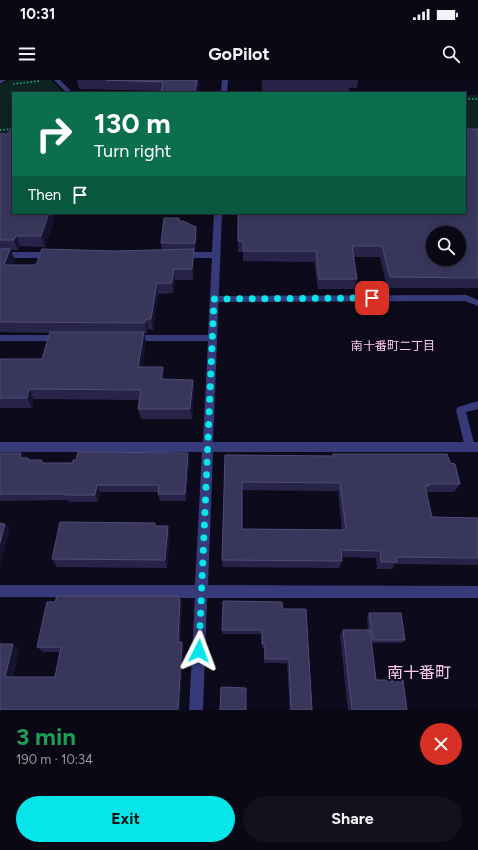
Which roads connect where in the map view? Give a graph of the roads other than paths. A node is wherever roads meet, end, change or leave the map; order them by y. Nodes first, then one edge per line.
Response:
1 (3, 80) edge
2 (57, 80) edge
3 (225, 80) edge
4 (0, 82) edge
5 (69, 92) edge
6 (224, 92) edge
7 (218, 214) edge
8 (0, 255) edge
9 (62, 255) edge
10 (170, 255) edge
11 (216, 255) junction
12 (214, 299) junction
13 (478, 303) edge
14 (0, 338) edge
15 (71, 338) edge
16 (126, 338) edge
17 (213, 338) junction
18 (478, 405) edge
19 (0, 447) edge
20 (208, 447) junction
21 (474, 447) edge
22 (0, 591) edge
23 (202, 591) junction
24 (478, 592) edge
25 (196, 710) edge

1 - 4 street
2 - 5 street
3 - 6 street
7 - 11 street
8 - 9 street
10 - 11 street
11 - 12 street
12 - 13 lane
12 - 17 street
14 - 15 street
16 - 17 street
17 - 20 street
18 - 21 lane
19 - 20 street
20 - 21 street
20 - 23 street
22 - 23 street
23 - 24 street
23 - 25 street

